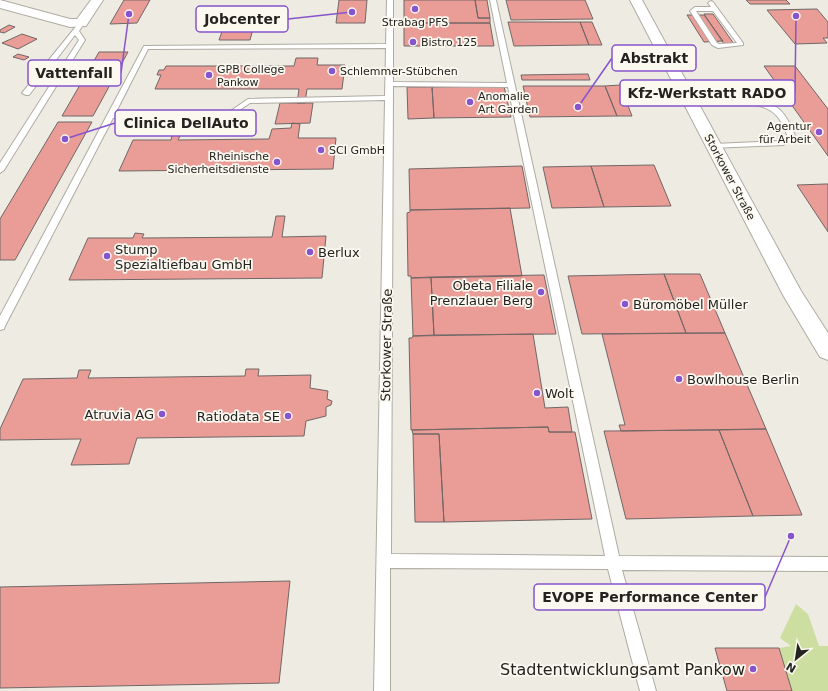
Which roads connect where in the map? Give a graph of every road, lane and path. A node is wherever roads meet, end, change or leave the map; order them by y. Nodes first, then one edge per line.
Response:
1 (97, 0) edge
2 (390, 0) edge
3 (493, 0) edge
4 (636, 0) edge
5 (0, 4) edge
6 (713, 6) joint
7 (79, 27) junction
8 (389, 46) junction
9 (389, 84) junction
10 (511, 85) junction
11 (26, 93) dead end
12 (388, 98) junction
13 (691, 103) junction
14 (110, 116) junction
15 (714, 146) junction
16 (0, 170) edge
17 (0, 326) edge
18 (828, 351) edge
19 (384, 561) junction
20 (613, 562) junction
21 (828, 564) edge
22 (382, 691) edge
23 (648, 691) edge

1 - 7 main road
2 - 8 lane, Storkower Straße
3 - 10 lane
4 - 13 main road, Storkower Straße
5 - 7 main road
6 - 6 lane
7 - 11 lane
7 - 16 lane
8 - 9 lane, Storkower Straße
8 - 14 lane
9 - 10 lane
9 - 12 lane, Storkower Straße
10 - 20 lane
12 - 14 lane
12 - 19 lane, Storkower Straße
13 - 15 main road, Storkower Straße
13 - 15 lane
14 - 17 lane
15 - 18 main road, Storkower Straße
19 - 20 lane
19 - 22 lane, Storkower Straße
20 - 21 lane
20 - 23 lane

